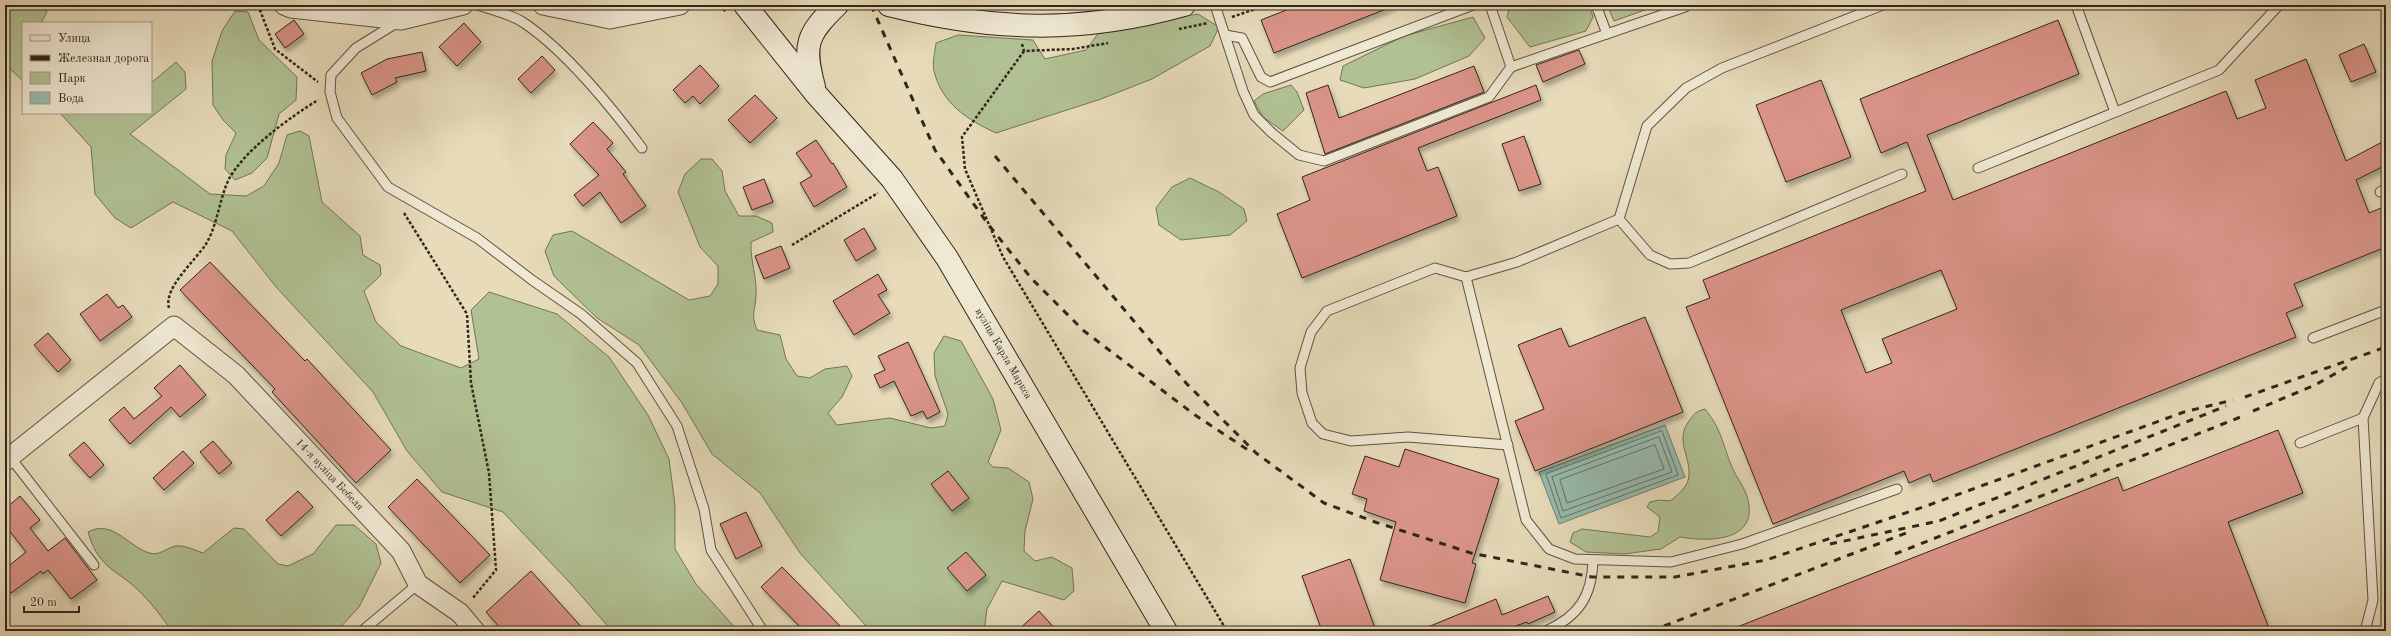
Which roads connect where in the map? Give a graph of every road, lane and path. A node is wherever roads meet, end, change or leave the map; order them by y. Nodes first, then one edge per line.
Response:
1 (104, 5) edge
2 (123, 5) edge
3 (258, 5) edge
4 (284, 5) edge
5 (463, 5) edge
6 (478, 5) edge
7 (543, 5) edge
8 (680, 5) edge
9 (720, 5) edge
10 (837, 5) edge
11 (1184, 5) edge
12 (1214, 5) edge
13 (1473, 5) edge
14 (1490, 5) edge
15 (1596, 5) edge
16 (1684, 5) edge
17 (1883, 5) edge
18 (2076, 5) edge
19 (2279, 5) edge
20 (900, 6) edge
21 (737, 11) edge
22 (401, 20) junction
23 (1607, 34) junction
24 (1225, 35) junction
25 (1024, 50) dead end
26 (1512, 67) junction
27 (330, 92) junction
28 (816, 94) junction
29 (305, 108) dead end
30 (2115, 112) junction
31 (642, 148) dead end
32 (1978, 168) dead end
33 (1902, 174) dead end
34 (388, 186) junction
35 (882, 191) dead end
36 (1619, 218) junction
37 (792, 245) dead end
38 (1466, 277) junction
39 (2386, 310) edge
40 (174, 326) junction
41 (2313, 338) dead end
42 (2386, 379) edge
43 (2363, 418) junction
44 (2300, 443) dead end
45 (1508, 445) junction
46 (8, 459) edge
47 (1897, 489) dead end
48 (1593, 560) junction
49 (94, 565) dead end
50 (418, 584) junction
51 (460, 613) junction
52 (362, 631) edge
53 (475, 631) edge
54 (763, 631) edge
55 (1166, 631) edge
56 (1227, 631) edge
57 (1546, 631) edge
58 (2365, 631) edge

1 - 2 path
3 - 27 path
4 - 22 street
5 - 22 street
6 - 31 lane
7 - 8 street
9 - 21 path
10 - 28 main road, вуліца Карла Маркса
11 - 20 main road
12 - 24 lane
13 - 24 lane
14 - 26 lane
15 - 23 lane
16 - 23 lane
17 - 36 lane
18 - 30 lane
19 - 30 lane
21 - 28 main road, вуліца Карла Маркса
22 - 27 lane
23 - 26 lane
24 - 26 lane
25 - 56 path
27 - 34 lane
28 - 55 main road, вуліца Карла Маркса
29 - 40 path
30 - 32 lane
33 - 36 lane
34 - 51 path
34 - 54 lane
35 - 37 path
36 - 38 lane
38 - 45 lane
38 - 45 lane
39 - 41 lane
40 - 46 street
40 - 50 street, 14-я вуліца Бебеля
42 - 43 lane
43 - 44 lane
43 - 58 lane
45 - 48 lane
46 - 49 lane
47 - 48 lane
48 - 57 lane
50 - 51 street, 14-я вуліца Бебеля
50 - 52 lane
51 - 53 street, 14-я вуліца Бебеля

